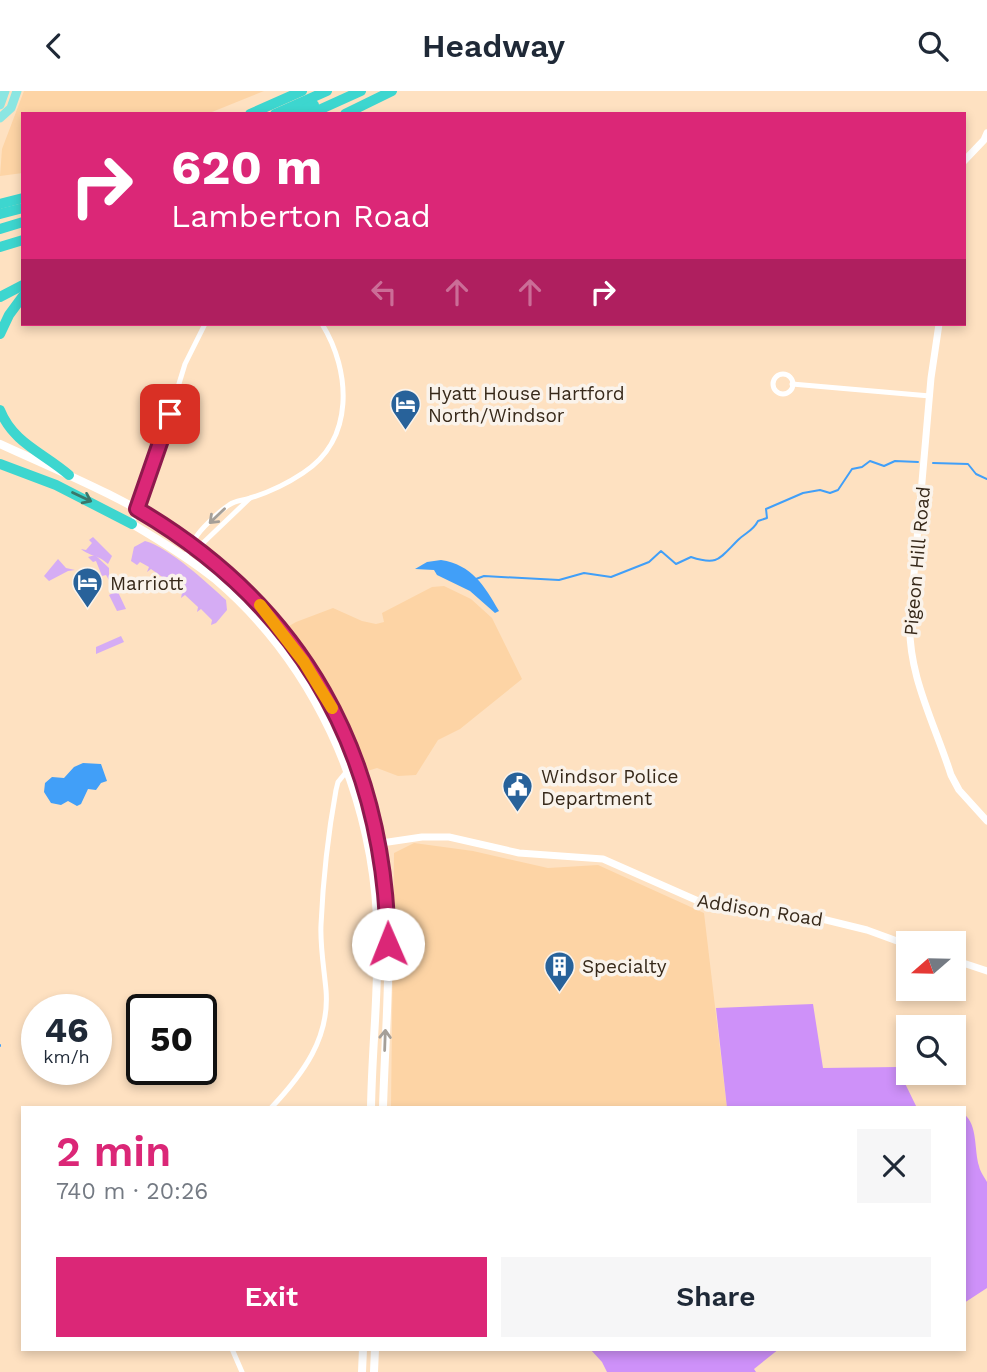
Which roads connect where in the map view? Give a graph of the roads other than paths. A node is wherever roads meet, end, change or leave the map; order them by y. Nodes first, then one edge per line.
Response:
1 (5, 91) edge
2 (17, 91) edge
3 (302, 91) edge
4 (327, 91) edge
5 (346, 91) edge
6 (361, 91) edge
7 (369, 91) edge
8 (393, 91) edge
9 (0, 105) edge
10 (255, 112) edge
11 (280, 112) edge
12 (299, 112) edge
13 (314, 112) edge
14 (325, 112) edge
15 (349, 112) edge
16 (0, 118) edge
17 (987, 133) edge
18 (966, 159) edge
19 (21, 199) edge
20 (0, 204) edge
21 (21, 209) edge
22 (0, 214) edge
23 (21, 216) edge
24 (0, 221) edge
25 (21, 223) edge
26 (0, 229) edge
27 (21, 231) edge
28 (0, 236) edge
29 (21, 241) edge
30 (0, 247) edge
31 (21, 286) edge
32 (0, 297) edge
33 (21, 299) edge
34 (204, 326) edge
35 (323, 326) edge
36 (939, 326) edge
37 (0, 334) edge
38 (792, 384) dead end
39 (930, 396) junction
40 (0, 409) edge
41 (0, 444) edge
42 (0, 464) edge
43 (69, 475) junction
44 (137, 509) junction
45 (132, 524) junction
46 (194, 545) junction
47 (185, 557) junction
48 (292, 644) junction
49 (283, 653) junction
50 (329, 701) junction
51 (318, 707) junction
52 (347, 771) junction
53 (987, 821) edge
54 (380, 843) junction
55 (368, 845) junction
56 (896, 941) edge
57 (966, 964) edge
58 (987, 971) edge
59 (372, 1088) junction
60 (384, 1089) junction
61 (273, 1106) edge
62 (371, 1106) edge
63 (383, 1106) edge
64 (233, 1351) edge
65 (363, 1351) edge
66 (375, 1351) edge
67 (242, 1372) edge
68 (362, 1372) edge
69 (374, 1372) edge

1 - 9 main road
2 - 16 main road
3 - 10 highway
4 - 11 highway
5 - 12 highway
6 - 13 highway
7 - 14 highway
8 - 15 highway
17 - 18 street
19 - 20 highway
21 - 22 highway
23 - 24 highway
25 - 26 highway
27 - 28 highway
29 - 30 highway
31 - 32 highway
33 - 37 highway
34 - 44 street
35 - 46 street
36 - 39 street, Pigeon Hill Road
38 - 39 street
39 - 53 street, Pigeon Hill Road
40 - 43 highway
41 - 43 main road
42 -> 45 highway
43 - 44 main road
44 - 45 street
44 - 46 main road
45 - 47 main road
46 - 47 street
46 - 48 main road
47 - 49 main road
48 - 49 main road
48 - 50 main road
49 - 51 main road
50 - 51 main road
50 - 54 main road
51 - 52 main road
52 - 55 main road
52 - 61 street
54 - 55 street, Addison Road
54 - 56 street, Addison Road
60 -> 54 main road
55 - 59 main road
57 - 58 street
59 - 60 main road
59 - 62 main road
60 - 63 main road
64 - 67 street
65 - 68 main road
66 - 69 main road

